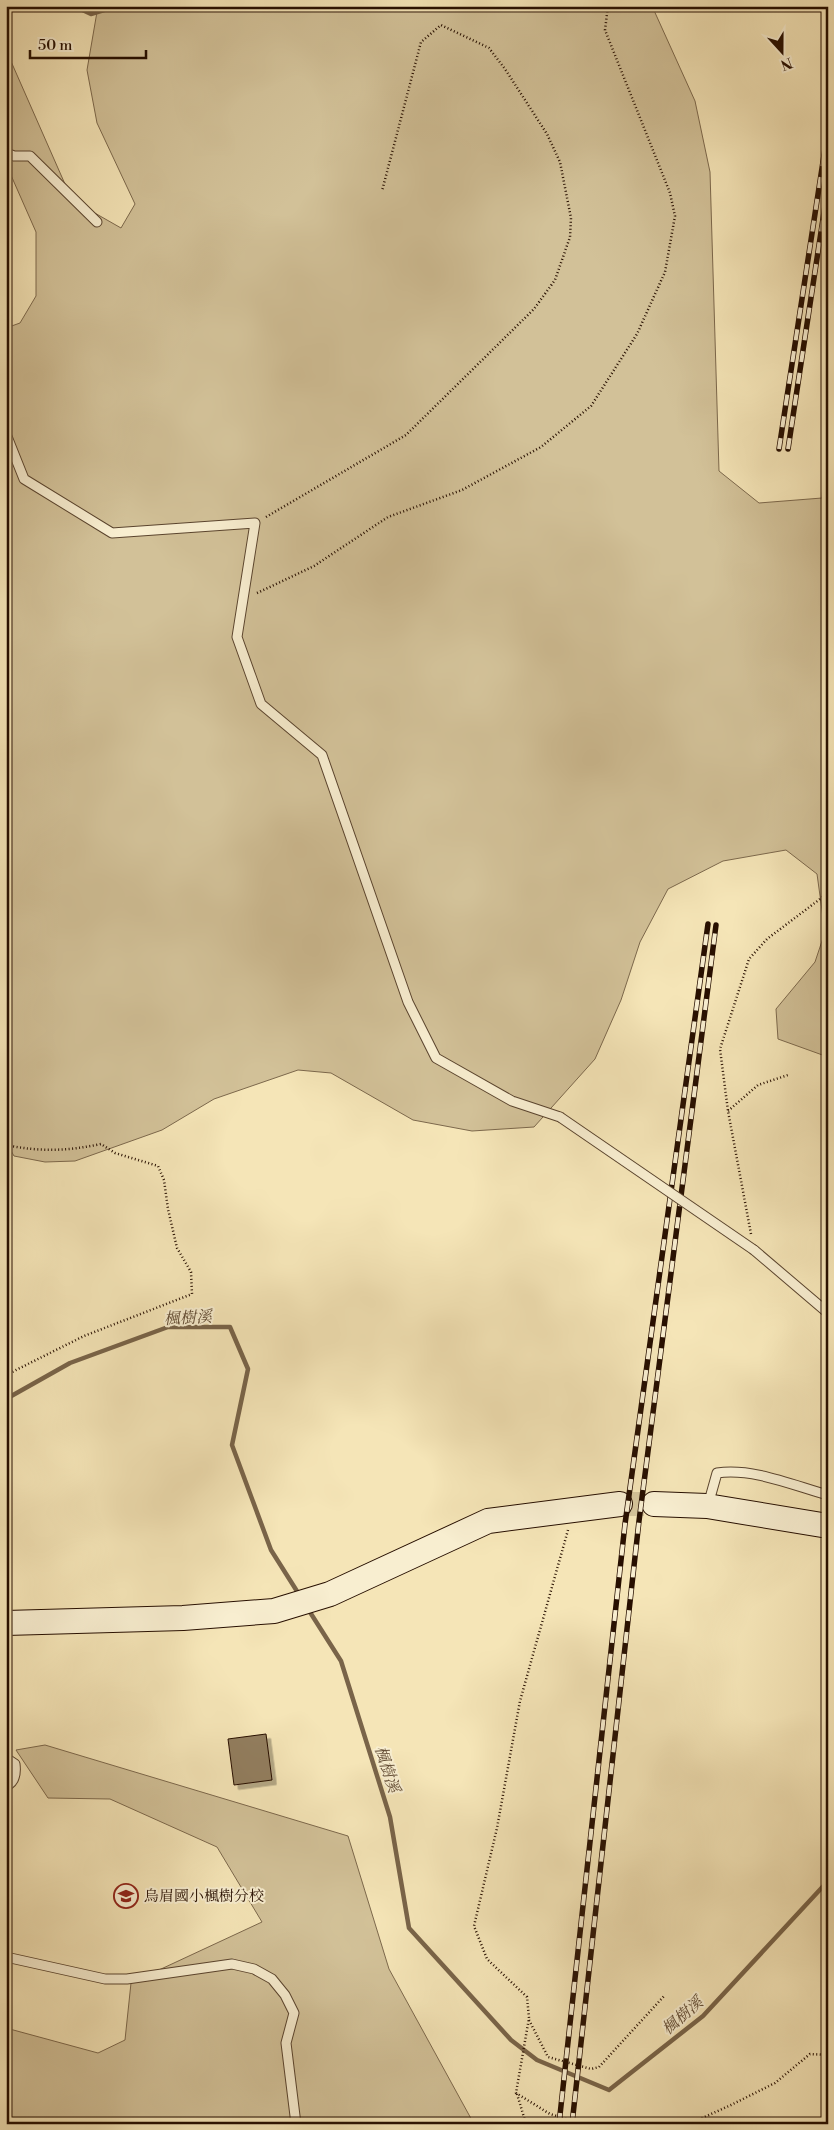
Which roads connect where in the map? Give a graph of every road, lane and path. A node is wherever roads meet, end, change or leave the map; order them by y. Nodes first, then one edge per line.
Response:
1 (608, 6) edge
2 (6, 153) edge
3 (382, 191) dead end
4 (97, 222) dead end
5 (6, 434) edge
6 (255, 523) junction
7 (243, 599) junction
8 (828, 885) edge
9 (788, 1075) dead end
10 (728, 1111) junction
11 (6, 1145) edge
12 (754, 1250) junction
13 (828, 1313) edge
14 (6, 1375) edge
15 (828, 1495) edge
16 (620, 1504) tunnel mouth
17 (654, 1504) tunnel mouth
18 (708, 1506) junction
19 (573, 1510) junction
20 (828, 1526) edge
21 (6, 1623) edge
22 (6, 1758) edge
23 (6, 1786) edge
24 (6, 1957) edge
25 (665, 1995) dead end
26 (529, 2018) junction
27 (828, 2055) edge
28 (516, 2092) junction
29 (296, 2124) edge
30 (526, 2124) edge
31 (583, 2124) edge
32 (689, 2124) edge

1 - 7 path
2 - 4 lane
3 - 6 path
5 - 6 lane
6 - 7 lane
7 - 12 lane, bridge
8 - 10 path
9 - 10 path
10 - 12 path
11 - 14 path
12 - 13 lane
15 - 18 lane
16 - 19 street
17 - 18 street
18 - 20 street
19 - 21 street
19 - 26 path
22 - 23 lane
24 - 29 lane
25 - 26 path
26 - 28 path
27 - 32 path
28 - 30 path
28 - 31 path

